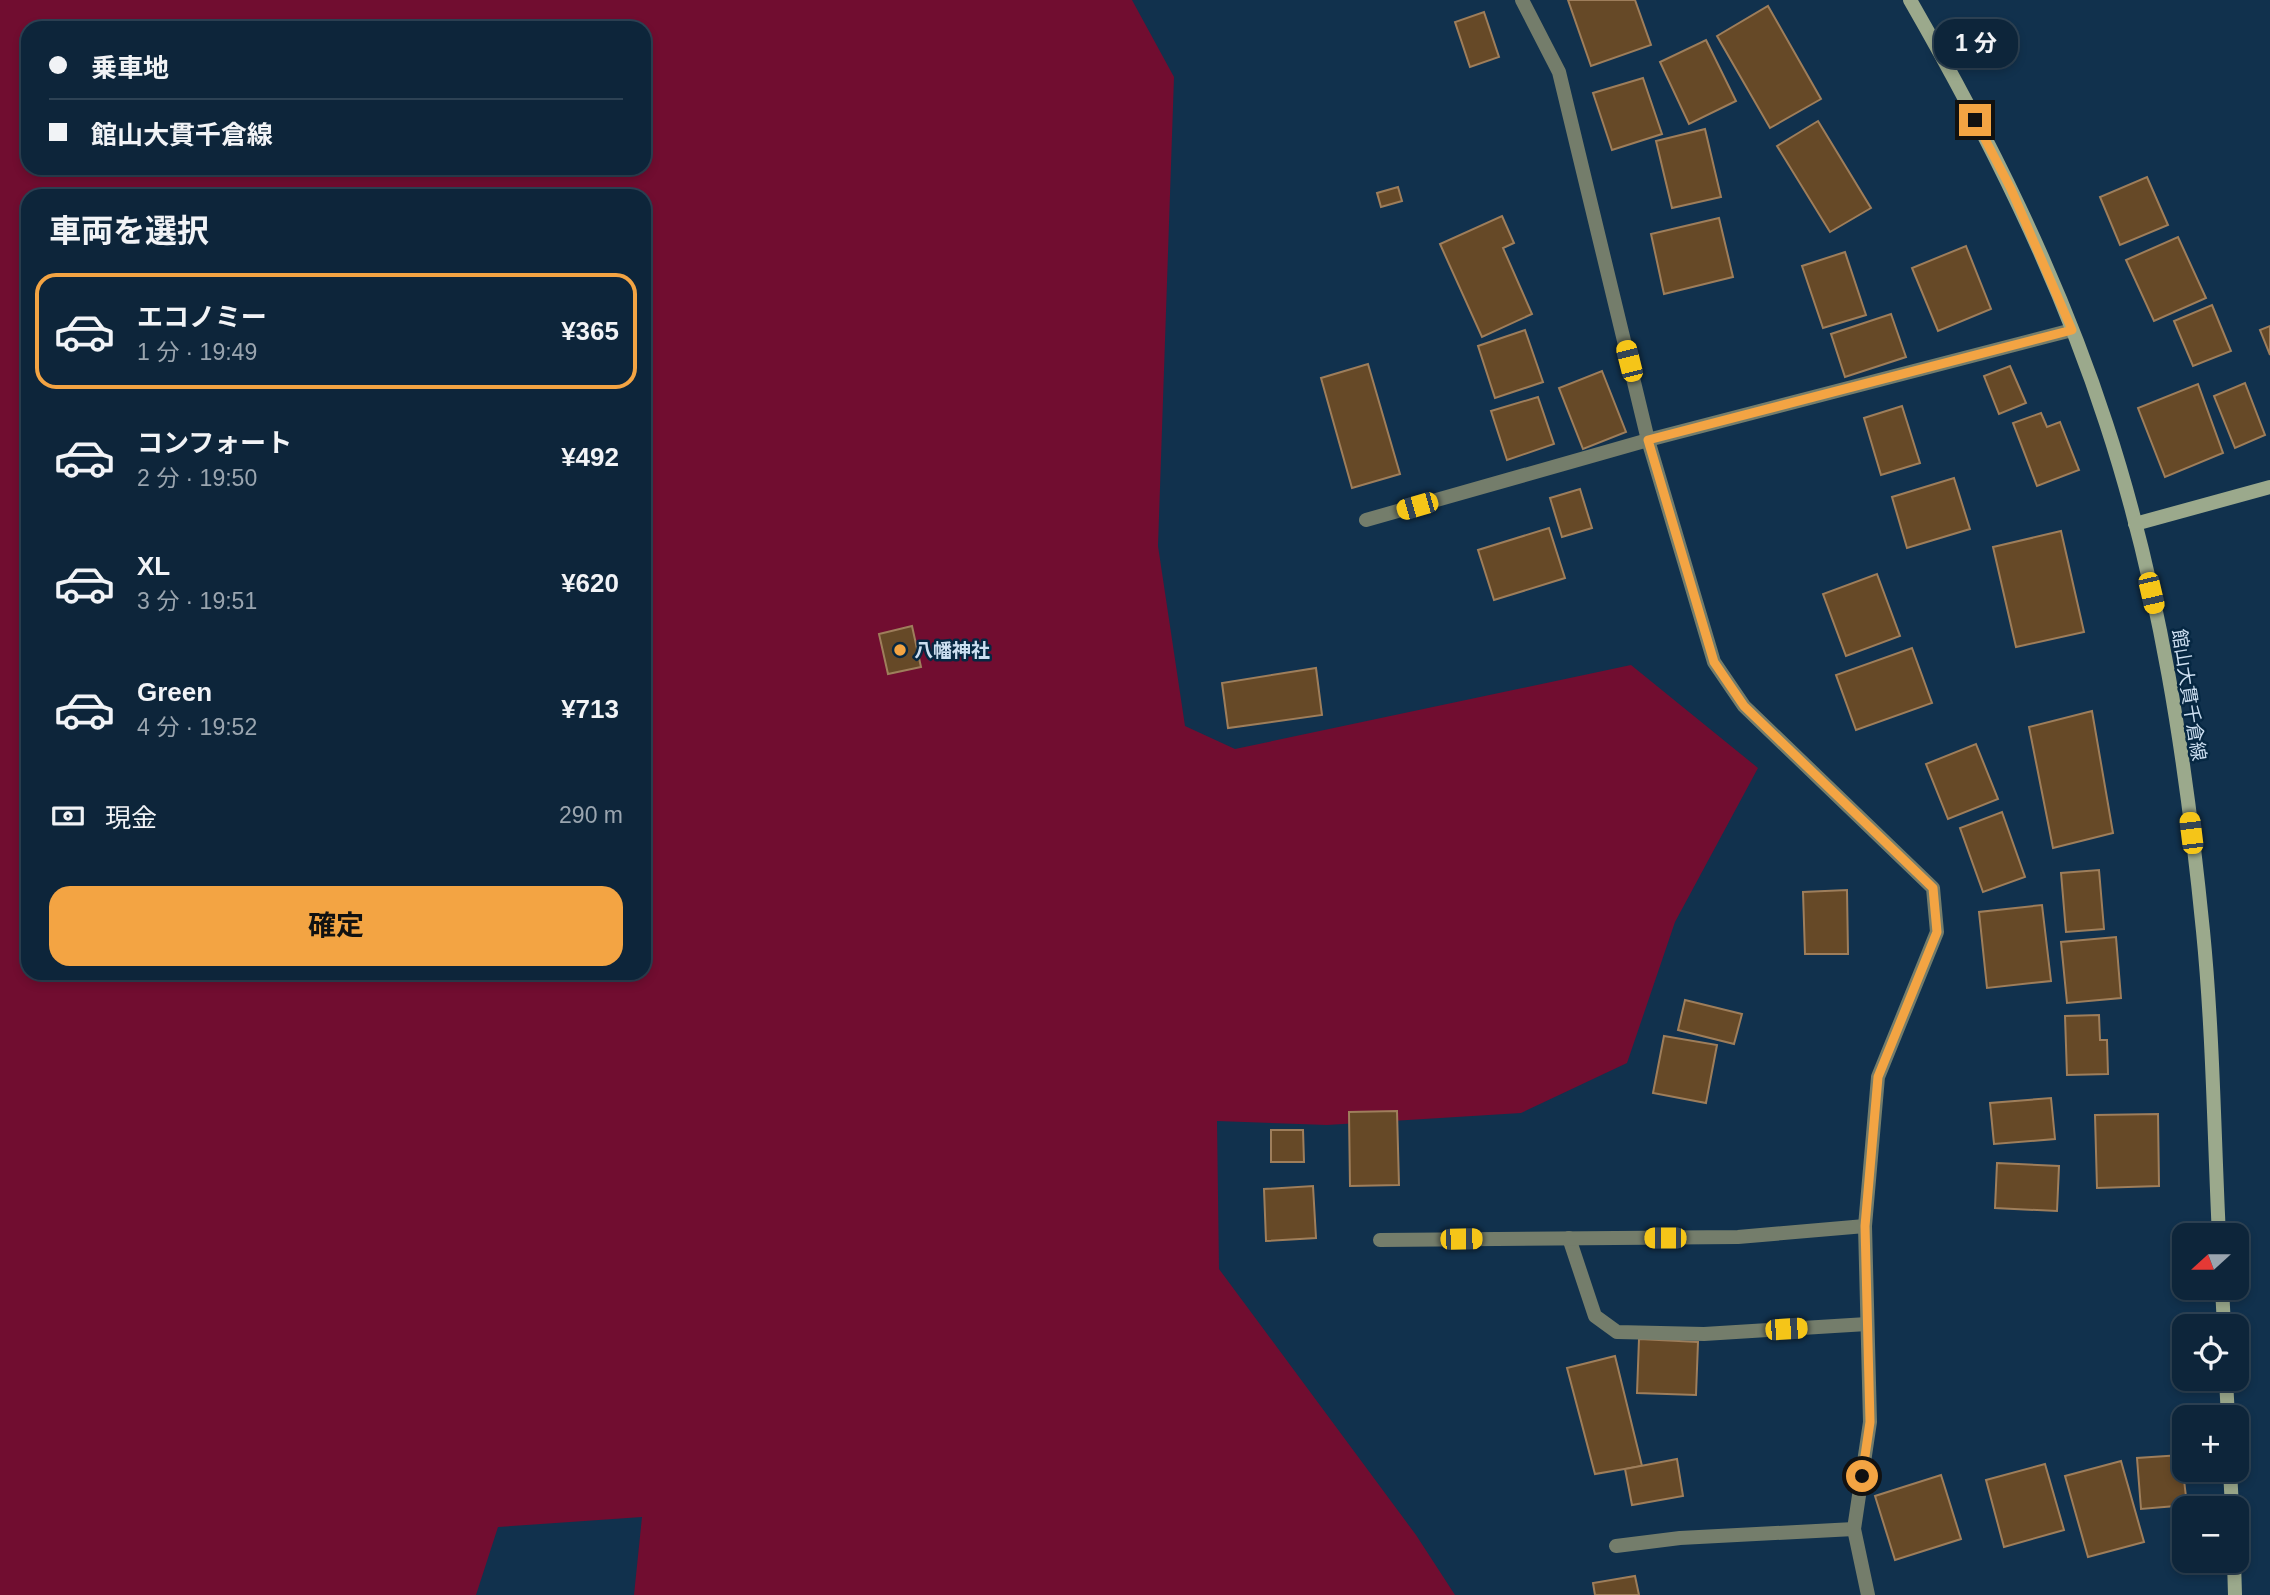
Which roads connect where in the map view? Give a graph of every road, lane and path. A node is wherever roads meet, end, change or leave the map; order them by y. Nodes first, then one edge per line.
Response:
1 (1522, 0) edge
2 (1910, 0) edge
3 (2072, 330) junction
4 (1648, 440) junction
5 (2270, 487) edge
6 (1366, 520) dead end
7 (2136, 524) junction
8 (2218, 1223) edge
9 (1865, 1226) junction
10 (1569, 1238) junction
11 (1380, 1240) dead end
12 (1867, 1324) junction
13 (1854, 1530) junction
14 (1616, 1546) dead end
15 (2234, 1573) edge
16 (1867, 1595) edge
17 (2235, 1595) edge

1 - 4 street
2 - 3 main road, 館山大貫千倉線
3 - 4 street
3 - 7 main road, 館山大貫千倉線
4 - 6 street
4 - 9 street
5 - 7 main road
7 - 8 main road, 館山大貫千倉線
9 - 10 street
9 - 12 street
10 - 11 street
10 - 12 street
12 - 13 street
13 - 14 street
13 - 16 street
15 - 17 main road

